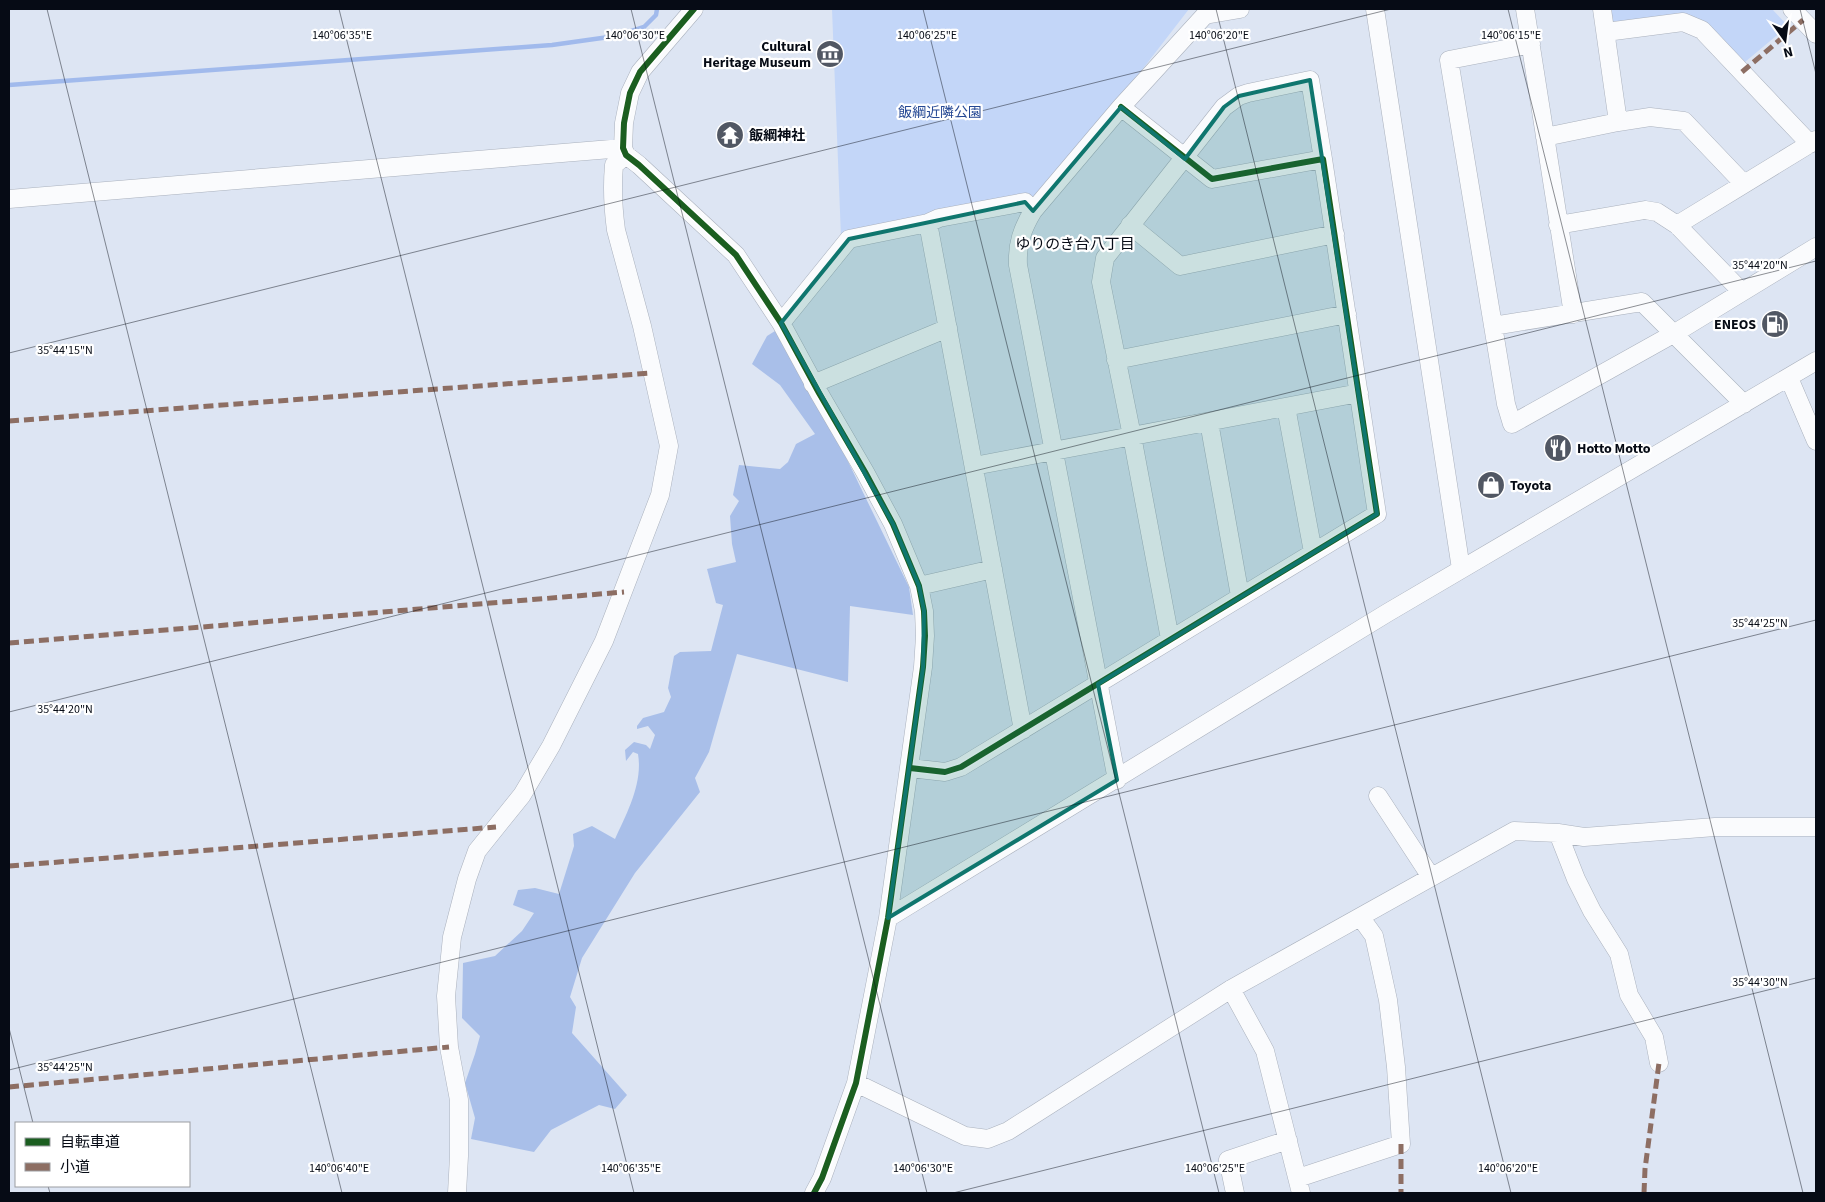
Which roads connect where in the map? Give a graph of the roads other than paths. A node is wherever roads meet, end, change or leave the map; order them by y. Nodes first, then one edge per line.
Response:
1 (694, 9) edge
2 (1240, 9) edge
3 (1375, 9) edge
4 (1525, 9) edge
5 (1602, 9) edge
6 (1792, 9) edge
7 (1606, 32) junction
8 (1816, 34) edge
9 (1531, 44) junction
10 (1121, 107) junction
11 (1618, 122) junction
12 (1545, 137) junction
13 (1813, 142) edge
14 (624, 151) junction
15 (1185, 158) junction
16 (1323, 159) junction
17 (1744, 184) junction
18 (9, 199) edge
19 (1034, 211) junction
20 (928, 223) junction
21 (1130, 225) junction
22 (1558, 225) junction
23 (1677, 225) junction
24 (1334, 234) junction
25 (1816, 246) edge
26 (1742, 292) junction
27 (1347, 314) junction
28 (1572, 314) junction
29 (781, 323) junction
30 (1493, 326) junction
31 (948, 328) junction
32 (1675, 333) junction
33 (1116, 360) junction
34 (1816, 361) edge
35 (1789, 378) junction
36 (814, 384) junction
37 (1359, 393) junction
38 (1744, 404) junction
39 (1286, 407) junction
40 (1209, 422) junction
41 (1132, 436) junction
42 (1816, 441) edge
43 (1053, 451) junction
44 (974, 466) junction
45 (1313, 552) junction
46 (993, 569) junction
47 (1461, 569) junction
48 (919, 586) junction
49 (1240, 596) junction
50 (1170, 639) junction
51 (1098, 684) junction
52 (1023, 730) junction
53 (910, 768) junction
54 (1117, 780) junction
55 (1378, 796) dead end
56 (1816, 827) edge
57 (1558, 833) junction
58 (1431, 877) junction
59 (888, 918) junction
60 (1360, 918) junction
61 (1231, 989) junction
62 (1659, 1063) dead end
63 (856, 1083) junction
64 (1288, 1140) junction
65 (1299, 1186) edge
66 (457, 1193) edge
67 (814, 1193) edge
68 (1235, 1193) edge

1 - 14 street
2 - 10 street
3 - 47 street
4 - 9 street
5 - 7 street
6 - 8 street
7 - 11 street
7 - 13 street
9 - 12 street
9 - 30 street
10 - 15 street
10 - 19 street
11 - 12 street
11 - 17 street
12 - 22 street
13 - 17 street
14 - 18 street
14 - 29 street
14 - 66 street
15 - 16 street
15 - 16 street
15 - 21 street
16 - 24 street
17 - 23 street
19 - 20 street
19 - 43 street
20 - 29 street
20 - 31 street
21 - 24 street
21 - 33 street
22 - 23 street
22 - 28 street
23 - 26 street
24 - 27 street
25 - 26 street
26 - 32 street
27 - 33 street
27 - 37 street
28 - 30 street
28 - 32 street
29 - 36 street
30 - 32 street
31 - 36 street
31 - 44 street
32 - 38 street
33 - 41 street
34 - 35 street
35 - 38 street
35 - 42 street
36 - 48 street
37 - 39 street
37 - 45 street
38 - 47 street
39 - 40 street
39 - 45 street
40 - 41 street
40 - 49 street
41 - 43 street
41 - 50 street
43 - 44 street
43 - 51 street
44 - 46 street
45 - 49 street
46 - 48 street
46 - 52 street
47 - 54 street
48 - 53 street
49 - 50 street
50 - 51 street
51 - 52 street
51 - 54 street
52 - 53 street
53 - 59 street
54 - 59 street
55 - 58 street
56 - 57 street
57 - 58 street
57 - 62 street
58 - 60 street
59 - 63 street
60 - 61 street
60 - 65 street
61 - 63 street
61 - 64 street
63 - 67 street
64 - 65 street
64 - 68 street

